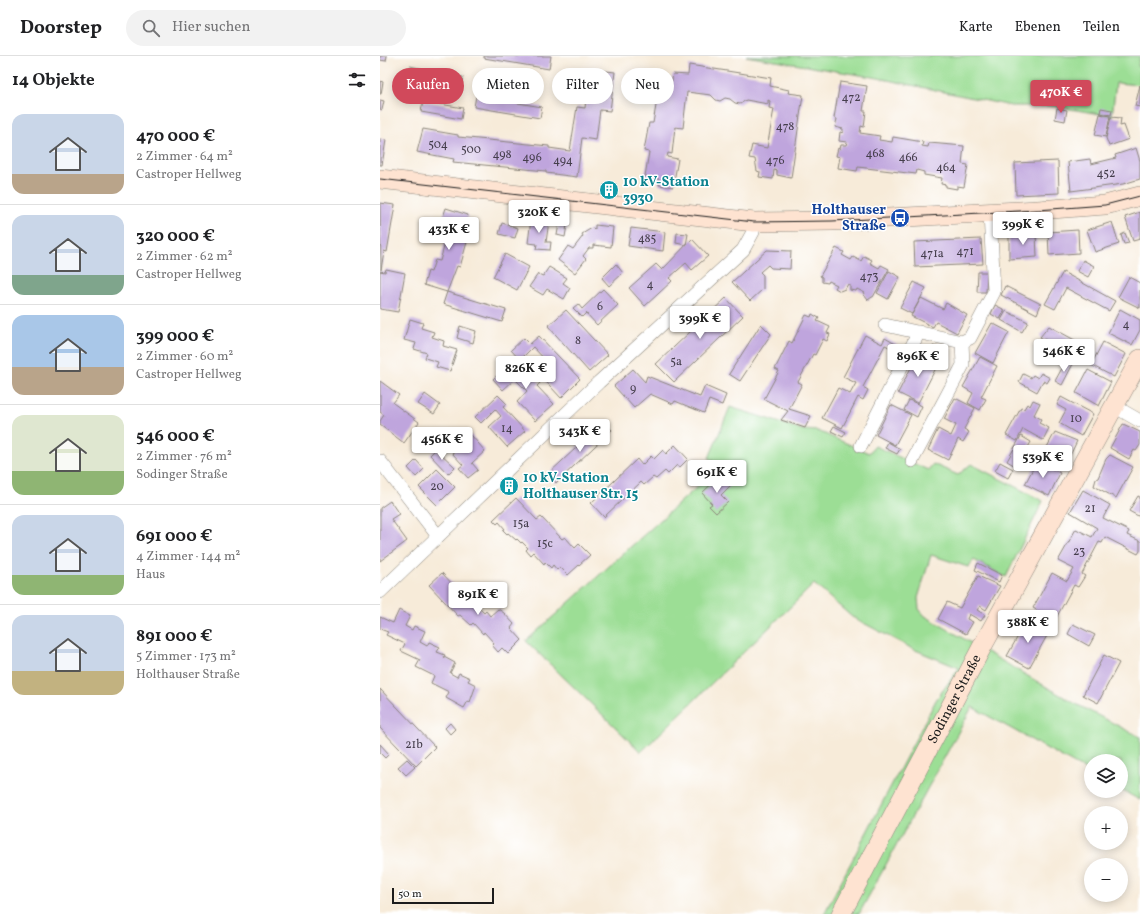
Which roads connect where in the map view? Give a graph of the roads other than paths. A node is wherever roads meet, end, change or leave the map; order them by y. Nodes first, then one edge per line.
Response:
1 (380, 179) edge
2 (1140, 196) edge
3 (990, 213) junction
4 (754, 222) junction
5 (885, 325) dead end
6 (919, 332) junction
7 (962, 342) junction
8 (1140, 359) edge
9 (1114, 406) junction
10 (1140, 421) edge
11 (861, 446) dead end
12 (380, 461) edge
13 (912, 461) dead end
14 (438, 536) junction
15 (380, 592) edge
16 (840, 914) edge

1 - 4 main road
2 - 3 main road
3 - 4 main road
3 - 7 street
4 - 14 street
5 - 6 street
6 - 7 street
6 - 11 street
7 - 13 street
8 - 9 main road, Sodinger Straße
9 - 10 street
9 - 16 main road, Sodinger Straße
12 - 14 street
14 - 15 street

